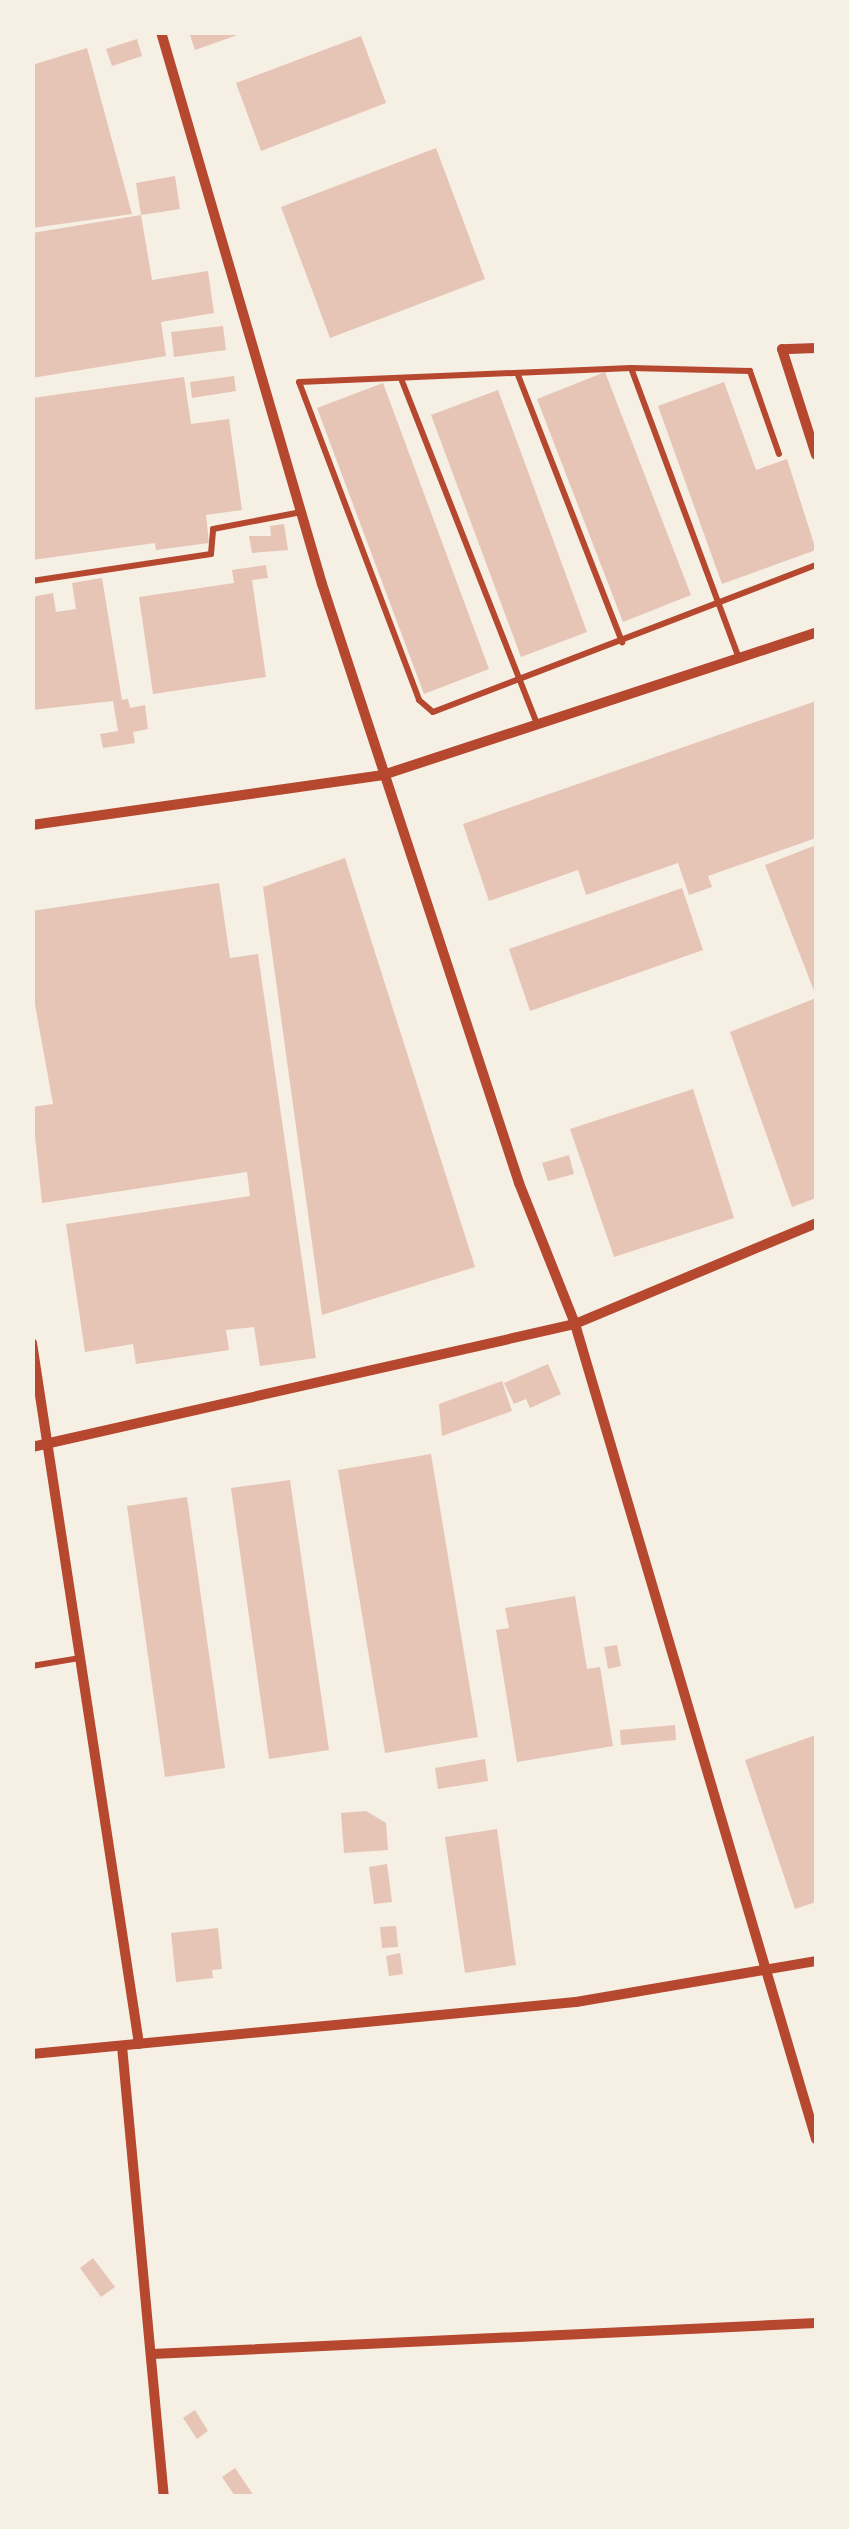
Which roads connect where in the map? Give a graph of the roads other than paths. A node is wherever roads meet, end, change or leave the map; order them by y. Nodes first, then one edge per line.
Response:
1 (161, 32) edge
2 (816, 348) edge
3 (631, 368) junction
4 (518, 375) junction
5 (402, 381) junction
6 (778, 454) dead end
7 (816, 454) edge
8 (301, 512) junction
9 (816, 565) edge
10 (32, 581) edge
11 (719, 604) junction
12 (816, 633) edge
13 (622, 642) junction
14 (739, 659) junction
15 (522, 682) junction
16 (538, 726) junction
17 (383, 775) junction
18 (32, 824) edge
19 (816, 1223) edge
20 (574, 1324) junction
21 (32, 1343) edge
22 (47, 1444) junction
23 (32, 1447) edge
24 (80, 1658) junction
25 (32, 1666) edge
26 (816, 1961) edge
27 (760, 1966) junction
28 (139, 2044) junction
29 (122, 2046) junction
30 (32, 2054) edge
31 (816, 2133) edge
32 (816, 2323) edge
33 (152, 2354) junction
34 (164, 2496) edge

1 - 8 street
2 - 7 street
3 - 4 lane
3 - 6 lane
3 - 11 lane
4 - 5 lane
4 - 13 lane
5 - 15 lane
5 - 15 lane
8 - 10 lane
8 - 17 street
9 - 11 lane
11 - 13 lane
11 - 14 lane
12 - 14 street
13 - 15 lane
14 - 16 street
15 - 16 lane
16 - 17 street
17 - 18 street
17 - 20 street
19 - 20 street
20 - 22 street
20 - 27 street
21 - 22 street
22 - 23 street
22 - 24 street
24 - 25 lane
24 - 28 street
26 - 27 street
27 - 28 street
27 - 31 street
28 - 29 street
29 - 30 street
29 - 33 street
32 - 33 street
33 - 34 street

